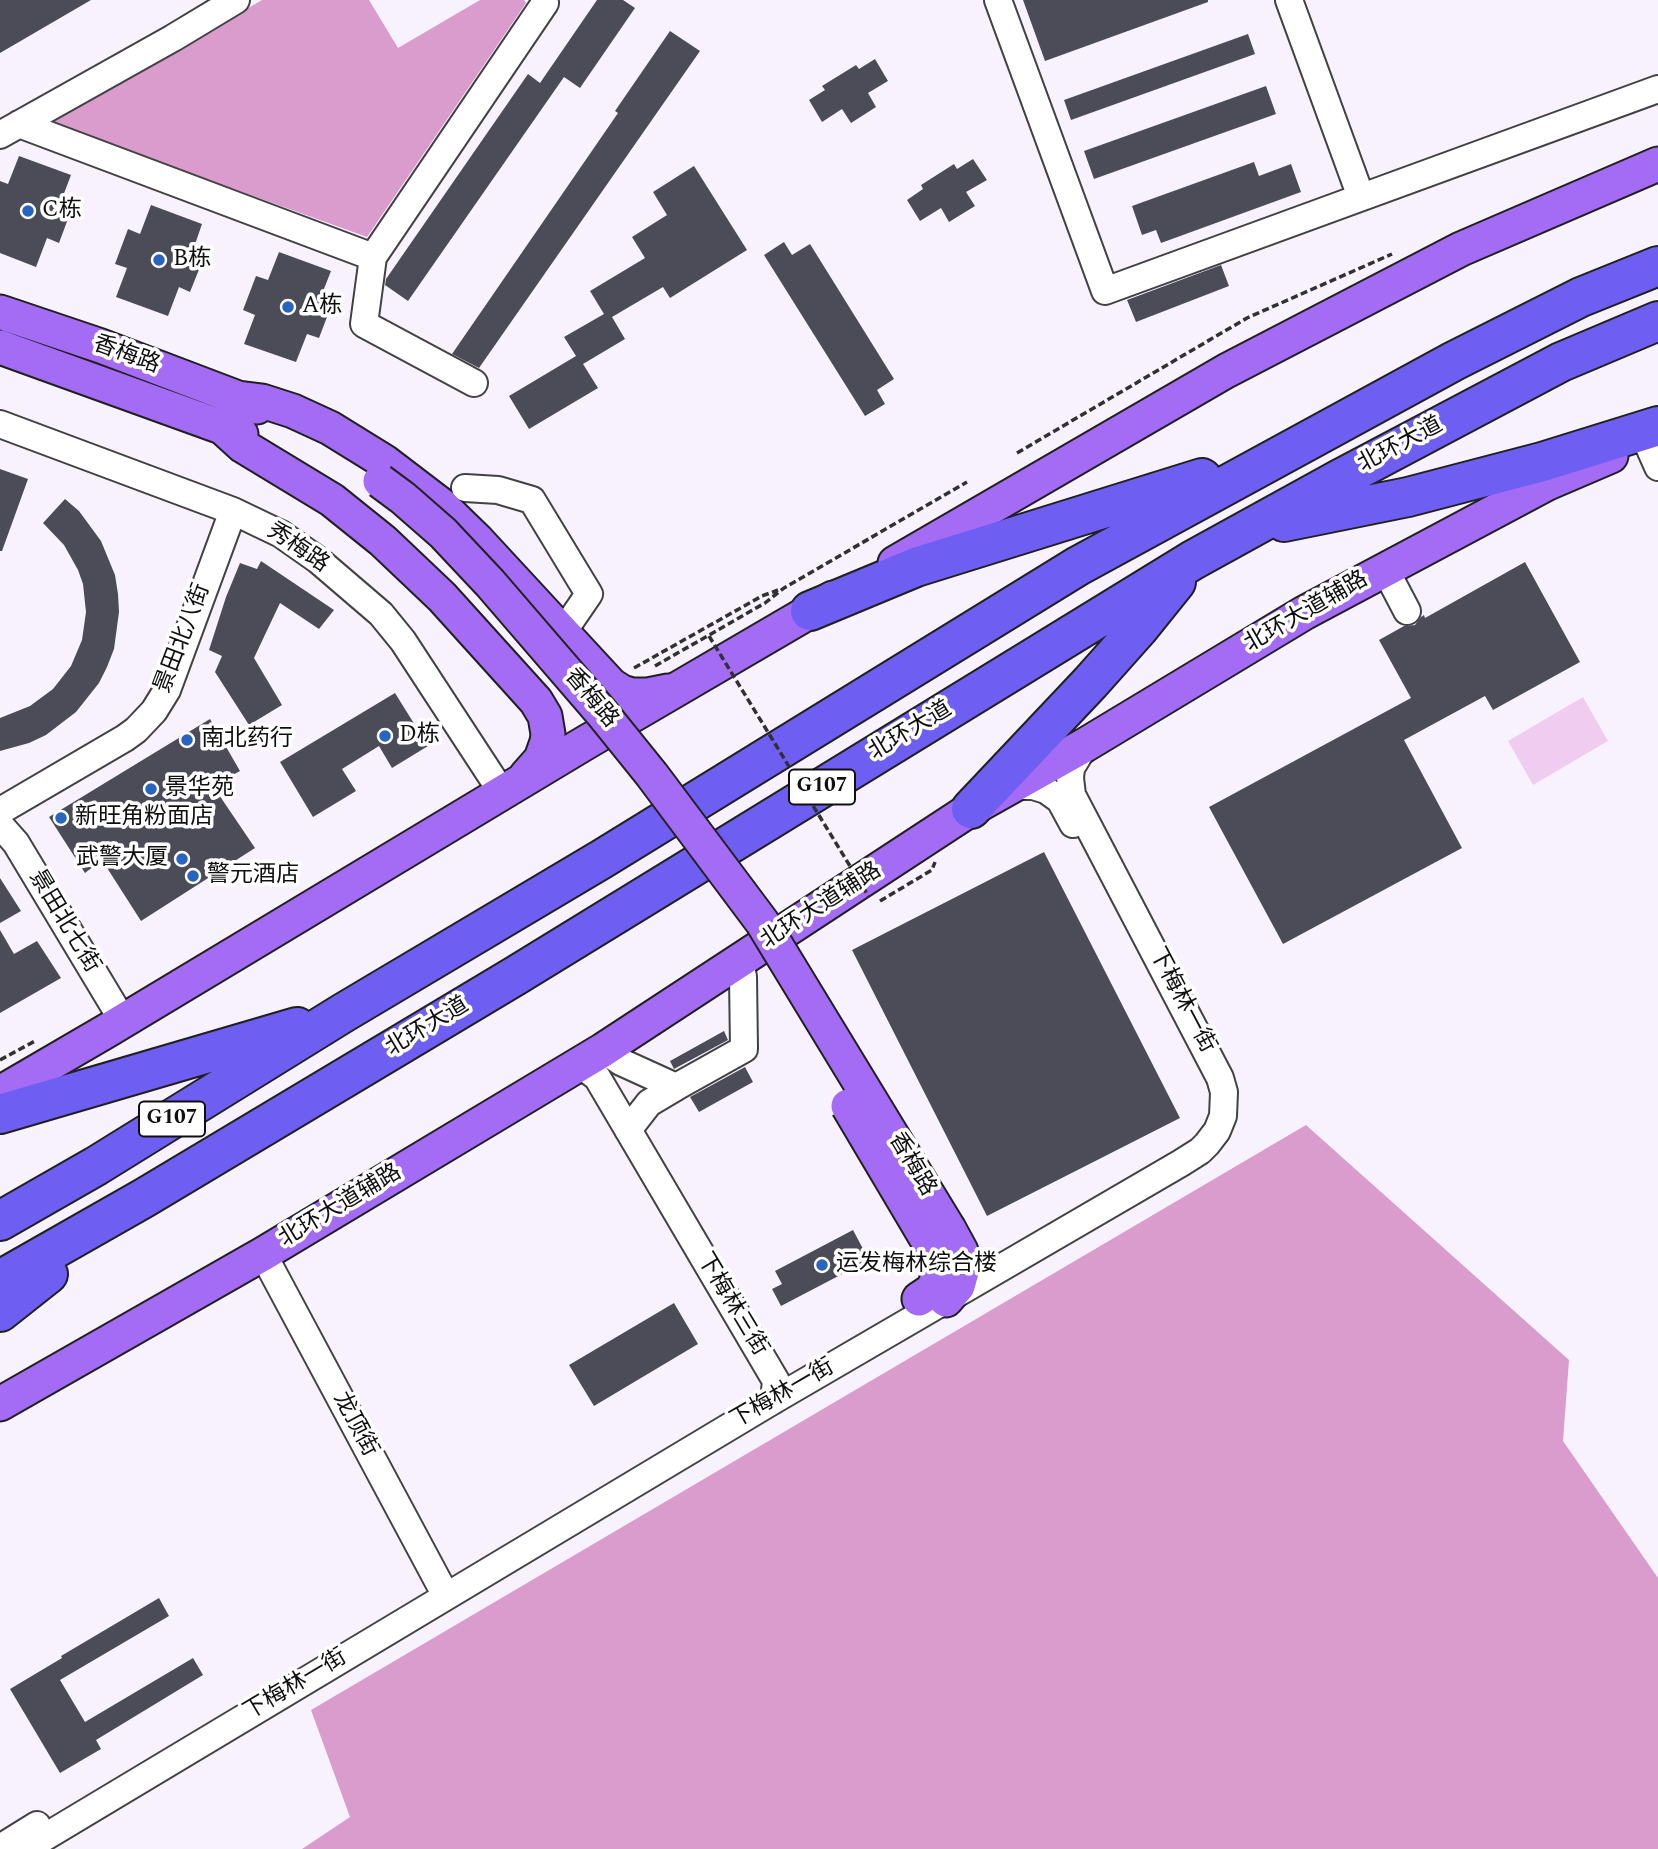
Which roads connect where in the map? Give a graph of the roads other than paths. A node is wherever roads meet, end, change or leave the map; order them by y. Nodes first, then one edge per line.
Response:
1 (236, 0) edge
2 (544, 0) edge
3 (998, 0) edge
4 (1289, 0) edge
5 (1658, 89) edge
6 (10, 130) edge
7 (1658, 164) edge
8 (1361, 197) junction
9 (1658, 252) edge
10 (373, 257) junction
11 (1658, 266) edge
12 (1581, 297) junction
13 (0, 312) edge
14 (1658, 321) edge
15 (1658, 332) edge
16 (0, 347) edge
17 (1561, 362) junction
18 (474, 383) dead end
19 (238, 398) junction
20 (0, 424) edge
21 (221, 426) junction
22 (1655, 442) edge
23 (1294, 448) junction
24 (465, 488) dead end
25 (374, 489) junction
26 (233, 510) junction
27 (1247, 529) junction
28 (1193, 560) junction
29 (1385, 569) junction
30 (797, 600) junction
31 (1407, 611) dead end
32 (573, 643) junction
33 (684, 686) junction
34 (536, 701) junction
35 (1085, 745) junction
36 (1012, 786) junction
37 (510, 789) junction
38 (1066, 797) junction
39 (971, 809) junction
40 (0, 811) edge
41 (0, 825) edge
42 (740, 961) junction
43 (343, 1013) junction
44 (123, 1021) junction
45 (591, 1057) junction
46 (676, 1087) junction
47 (0, 1093) edge
48 (0, 1114) edge
49 (628, 1130) junction
50 (144, 1198) junction
51 (0, 1221) edge
52 (945, 1237) junction
53 (262, 1254) junction
54 (0, 1280) edge
55 (933, 1300) junction
56 (0, 1312) edge
57 (770, 1390) junction
58 (0, 1404) edge
59 (442, 1588) junction
60 (0, 1848) edge
61 (25, 1849) edge

1 - 6 street
2 - 10 street
3 - 8 street
4 - 8 street
5 - 8 street
6 - 10 street
7 - 30 main road
9 - 12 highway
10 - 18 street
11 - 12 highway, G107
12 - 23 highway, G107
13 - 19 main road, 香梅路
14 - 17 highway, 北环大道 / G107
15 - 17 highway
16 - 21 main road, 香梅路
17 - 27 highway, 北环大道 / G107
19 - 25 main road, 香梅路
19 - 32 main road
20 - 26 street, 秀梅路
21 - 25 main road, 香梅路
21 - 34 main road
22 - 27 highway
22 - 29 main road, 北环大道辅路
23 - 30 highway
23 - 43 highway, G107
24 - 32 street
25 - 52 main road, 香梅路, bridge
26 - 37 street, 秀梅路
26 - 40 street, 景田北八街
27 - 28 highway, 北环大道 / G107
28 - 39 highway
28 - 50 highway, 北环大道 / G107
29 - 31 street
29 - 35 main road, 北环大道辅路
30 - 33 main road
32 - 33 main road
32 - 34 main road
33 - 37 main road
34 - 37 main road
35 - 36 main road, 北环大道辅路
35 - 38 street
36 - 38 street
36 - 39 main road, 北环大道辅路
37 - 44 main road
38 - 52 street, 下梅林一街
38 - 55 street, 下梅林一街
39 - 42 main road, 北环大道辅路
41 - 44 street, 景田北七街
42 - 45 main road, 北环大道辅路
42 - 46 street
43 - 48 highway
43 - 51 highway, G107
44 - 47 main road
45 - 46 street
45 - 49 street, 下梅林三街
45 - 53 main road, 北环大道辅路
45 - 57 street, 下梅林三街
46 - 49 street
49 - 57 street, 下梅林三街
50 - 54 highway, 北环大道 / G107
50 - 56 highway
52 - 55 main road, 香梅路
53 - 58 main road, 北环大道辅路
53 - 59 street, 龙顶街
55 - 57 street, 下梅林一街
57 - 59 street, 下梅林一街
59 - 60 street, 下梅林一街
59 - 61 street, 下梅林一街

